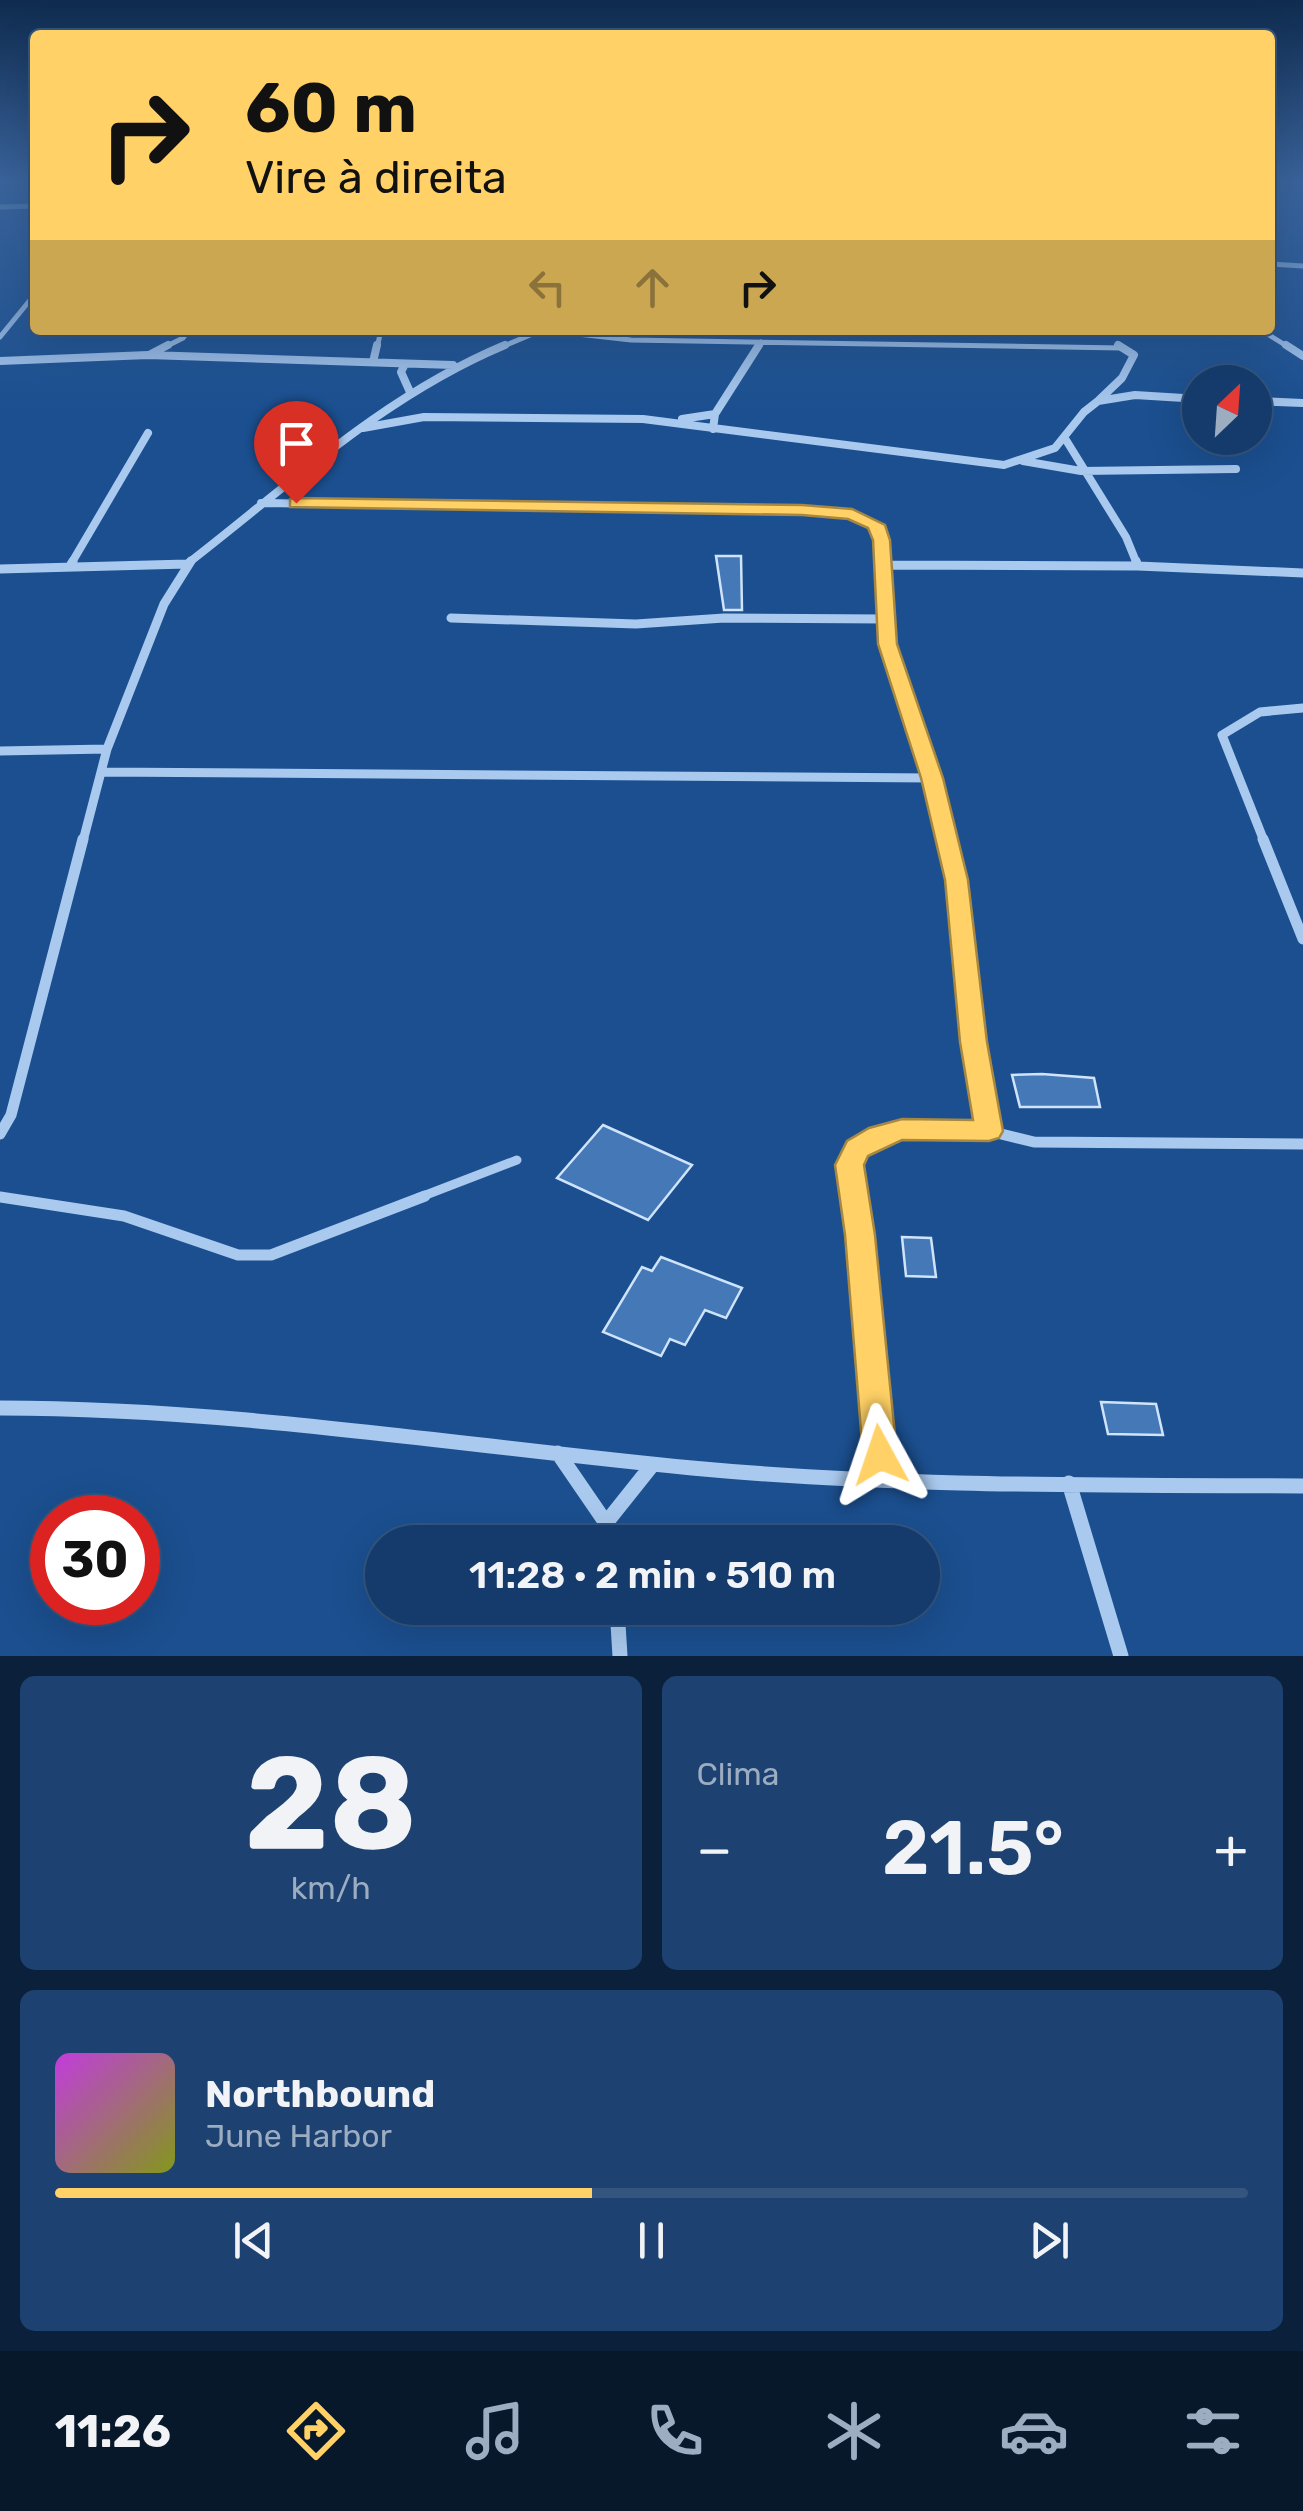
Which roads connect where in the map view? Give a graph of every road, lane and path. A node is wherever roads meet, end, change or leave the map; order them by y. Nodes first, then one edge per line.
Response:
1 (1275, 264) edge
2 (1303, 266) edge
3 (30, 300) edge
4 (185, 335) edge
5 (380, 335) edge
6 (530, 335) edge
7 (586, 335) edge
8 (892, 335) edge
9 (1269, 335) edge
10 (0, 337) edge
11 (183, 338) junction
12 (761, 342) junction
13 (894, 342) junction
14 (148, 356) junction
15 (194, 356) junction
16 (1303, 356) edge
17 (0, 361) edge
18 (373, 362) junction
19 (457, 365) junction
20 (404, 366) junction
21 (410, 392) junction
22 (399, 399) junction
23 (1182, 399) edge
24 (1098, 400) junction
25 (1272, 401) edge
26 (1303, 402) edge
27 (715, 414) junction
28 (424, 417) junction
29 (666, 421) junction
30 (357, 429) junction
31 (712, 429) junction
32 (148, 433) dead end
33 (1066, 440) junction
34 (1022, 461) junction
35 (1236, 469) dead end
36 (1081, 471) junction
37 (261, 503) junction
38 (187, 564) junction
39 (883, 565) junction
40 (70, 566) junction
41 (1138, 566) junction
42 (0, 569) edge
43 (1303, 573) edge
44 (452, 618) dead end
45 (886, 619) junction
46 (1303, 708) edge
47 (106, 750) junction
48 (0, 751) edge
49 (101, 772) junction
50 (932, 778) junction
51 (1303, 939) edge
52 (989, 1131) junction
53 (0, 1134) edge
54 (1303, 1144) edge
55 (517, 1160) dead end
56 (0, 1197) edge
57 (0, 1408) edge
58 (558, 1453) junction
59 (653, 1464) junction
60 (882, 1480) junction
61 (1069, 1482) junction
62 (1303, 1486) edge
63 (606, 1523) joint
64 (618, 1625) edge
65 (620, 1656) edge
66 (1121, 1656) edge

1 - 2 street
3 - 10 street
4 - 11 street
5 - 18 street
6 - 19 street
7 - 12 street
8 - 13 street
9 - 16 street
11 - 14 street
11 - 15 street
12 - 13 street
12 - 27 street
13 - 24 street
14 - 15 street
14 - 17 street
15 - 18 street
18 - 20 street
19 - 20 street
19 - 21 street
20 - 21 street
21 - 22 street
22 - 28 street
22 - 30 street
23 - 24 street
24 - 33 street
25 - 26 street
27 - 29 street
27 - 31 street
28 - 29 street
28 - 30 street
29 - 31 street
30 - 37 street
31 - 34 street
32 - 40 street
33 - 34 street
33 - 36 street
34 - 36 street
35 - 36 street
36 - 41 street
37 - 38 street
37 - 39 street
38 - 40 street
38 - 47 street
39 - 41 street
39 - 45 street
40 - 42 street
41 - 43 street
44 - 45 street
45 - 50 street
46 - 51 street
47 - 48 street
47 - 49 street
49 - 50 street
49 - 53 street
50 - 52 street
52 - 54 street
52 - 60 street
55 - 56 lane
57 - 58 street
58 - 59 street
58 - 63 street
59 - 60 street
59 - 63 street
60 - 61 street
61 - 62 street
61 - 66 street
64 - 65 street

